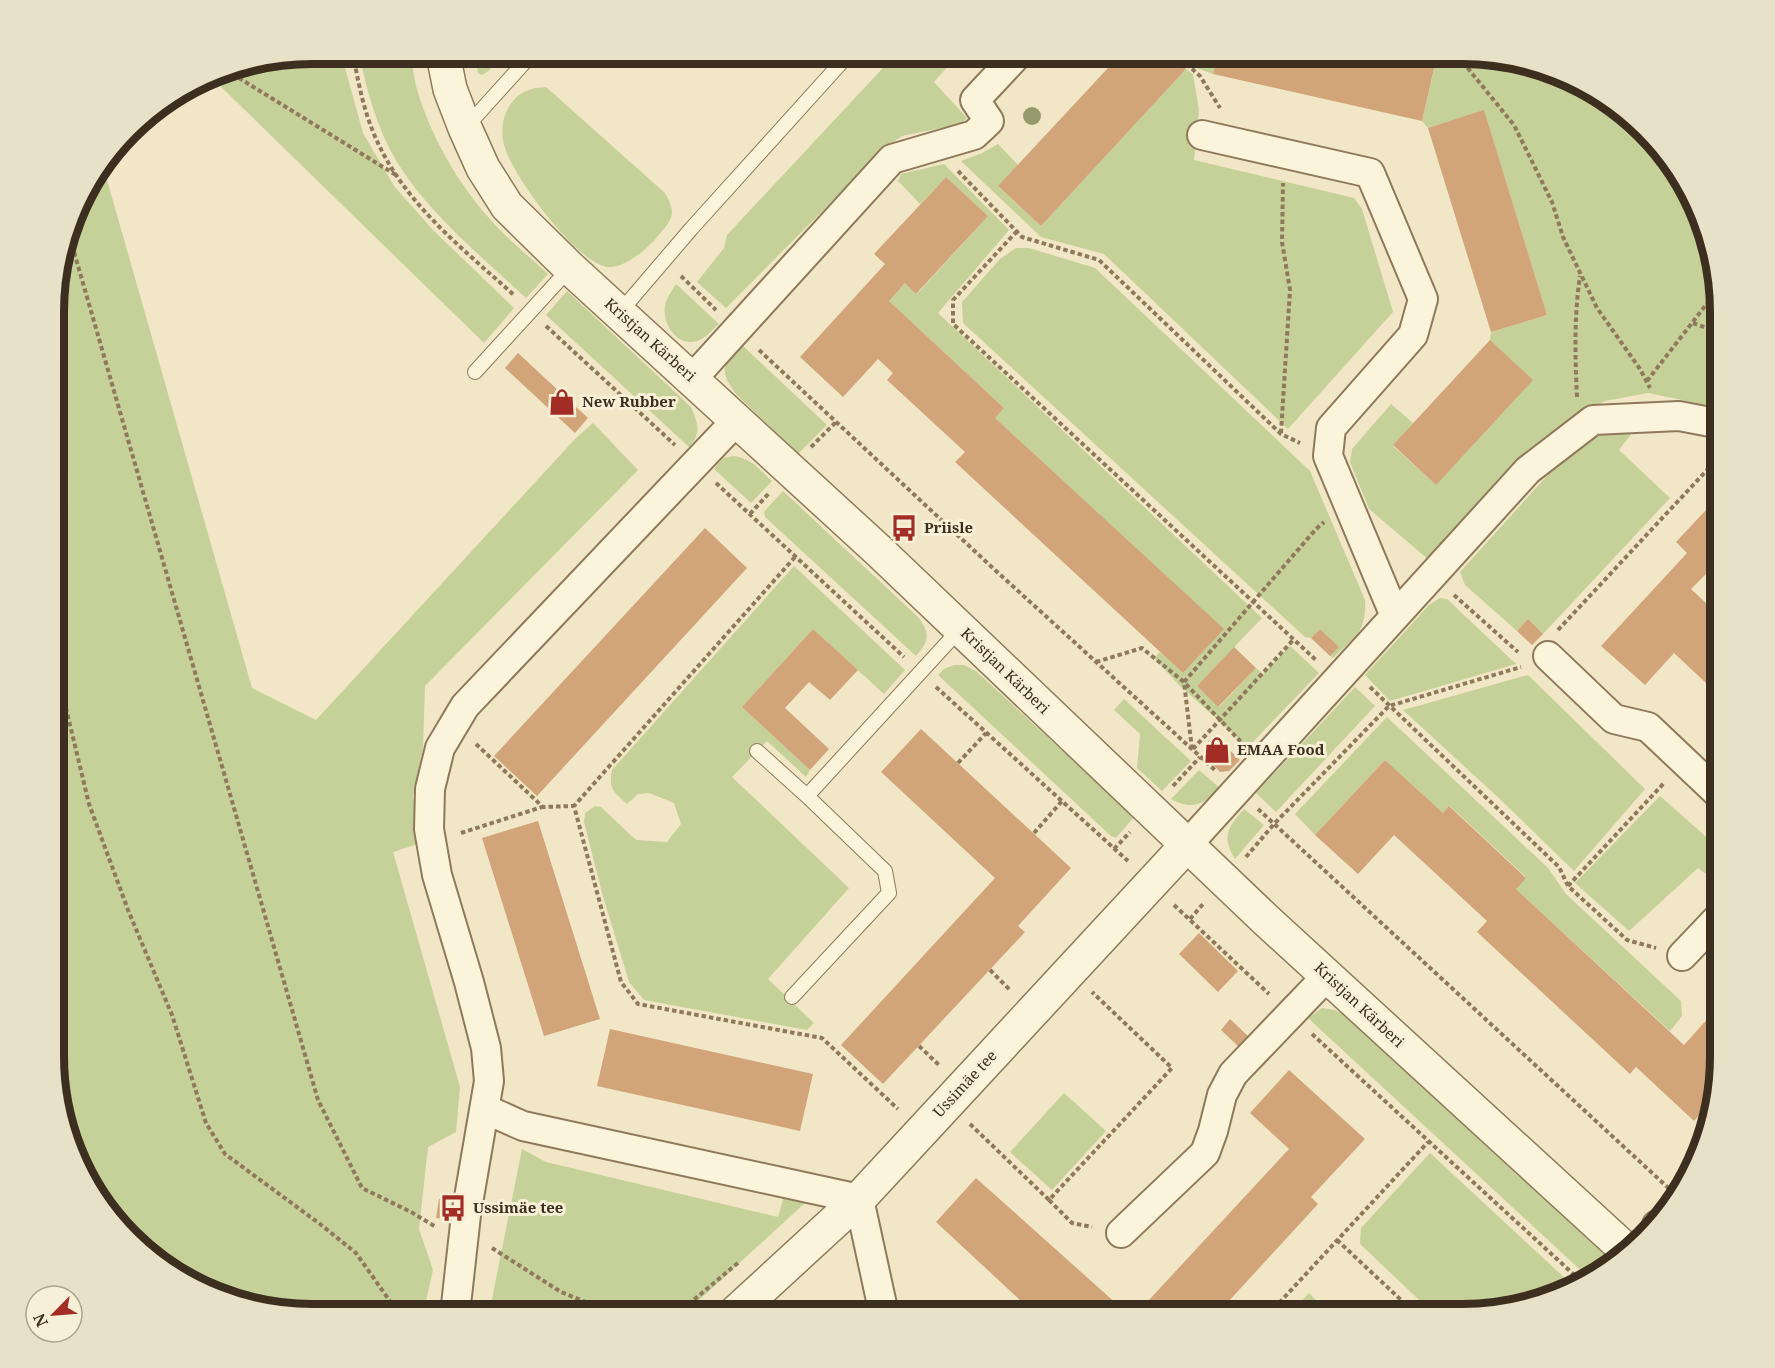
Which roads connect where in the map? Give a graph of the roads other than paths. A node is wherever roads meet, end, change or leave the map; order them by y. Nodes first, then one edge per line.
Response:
1 (444, 64) edge
2 (523, 64) edge
3 (840, 64) edge
4 (1009, 64) edge
5 (465, 128) junction
6 (1203, 135) dead end
7 (570, 268) junction
8 (620, 312) junction
9 (475, 372) dead end
10 (692, 379) junction
11 (737, 420) junction
12 (1710, 422) edge
13 (1395, 616) junction
14 (960, 629) junction
15 (1542, 653) road end
16 (757, 751) dead end
17 (1710, 786) edge
18 (807, 796) junction
19 (1187, 845) junction
20 (1710, 926) edge
21 (1682, 956) road end
22 (1328, 976) junction
23 (792, 997) dead end
24 (485, 1109) junction
25 (859, 1199) junction
26 (1120, 1233) road end
27 (1621, 1246) edge
28 (455, 1304) edge
29 (745, 1304) edge
30 (882, 1304) edge

1 - 5 street, Kristjan Kärberi
2 - 5 lane
3 - 8 lane
4 - 10 street
5 - 7 street, Kristjan Kärberi
6 - 13 street
7 - 8 street, Kristjan Kärberi
7 - 9 lane
8 - 10 street, Kristjan Kärberi
10 - 11 street, Kristjan Kärberi
11 - 14 street, Kristjan Kärberi
11 - 24 street
12 - 13 street
13 - 19 street
14 - 18 lane
14 - 19 street, Kristjan Kärberi
15 - 17 street
16 - 18 lane
18 - 23 lane
19 - 22 street, Kristjan Kärberi
19 - 25 street, Ussimäe tee
20 - 21 street
22 - 26 street
22 - 27 street, Kristjan Kärberi
24 - 25 street
24 - 28 street
25 - 29 street, Ussimäe tee
25 - 30 street

